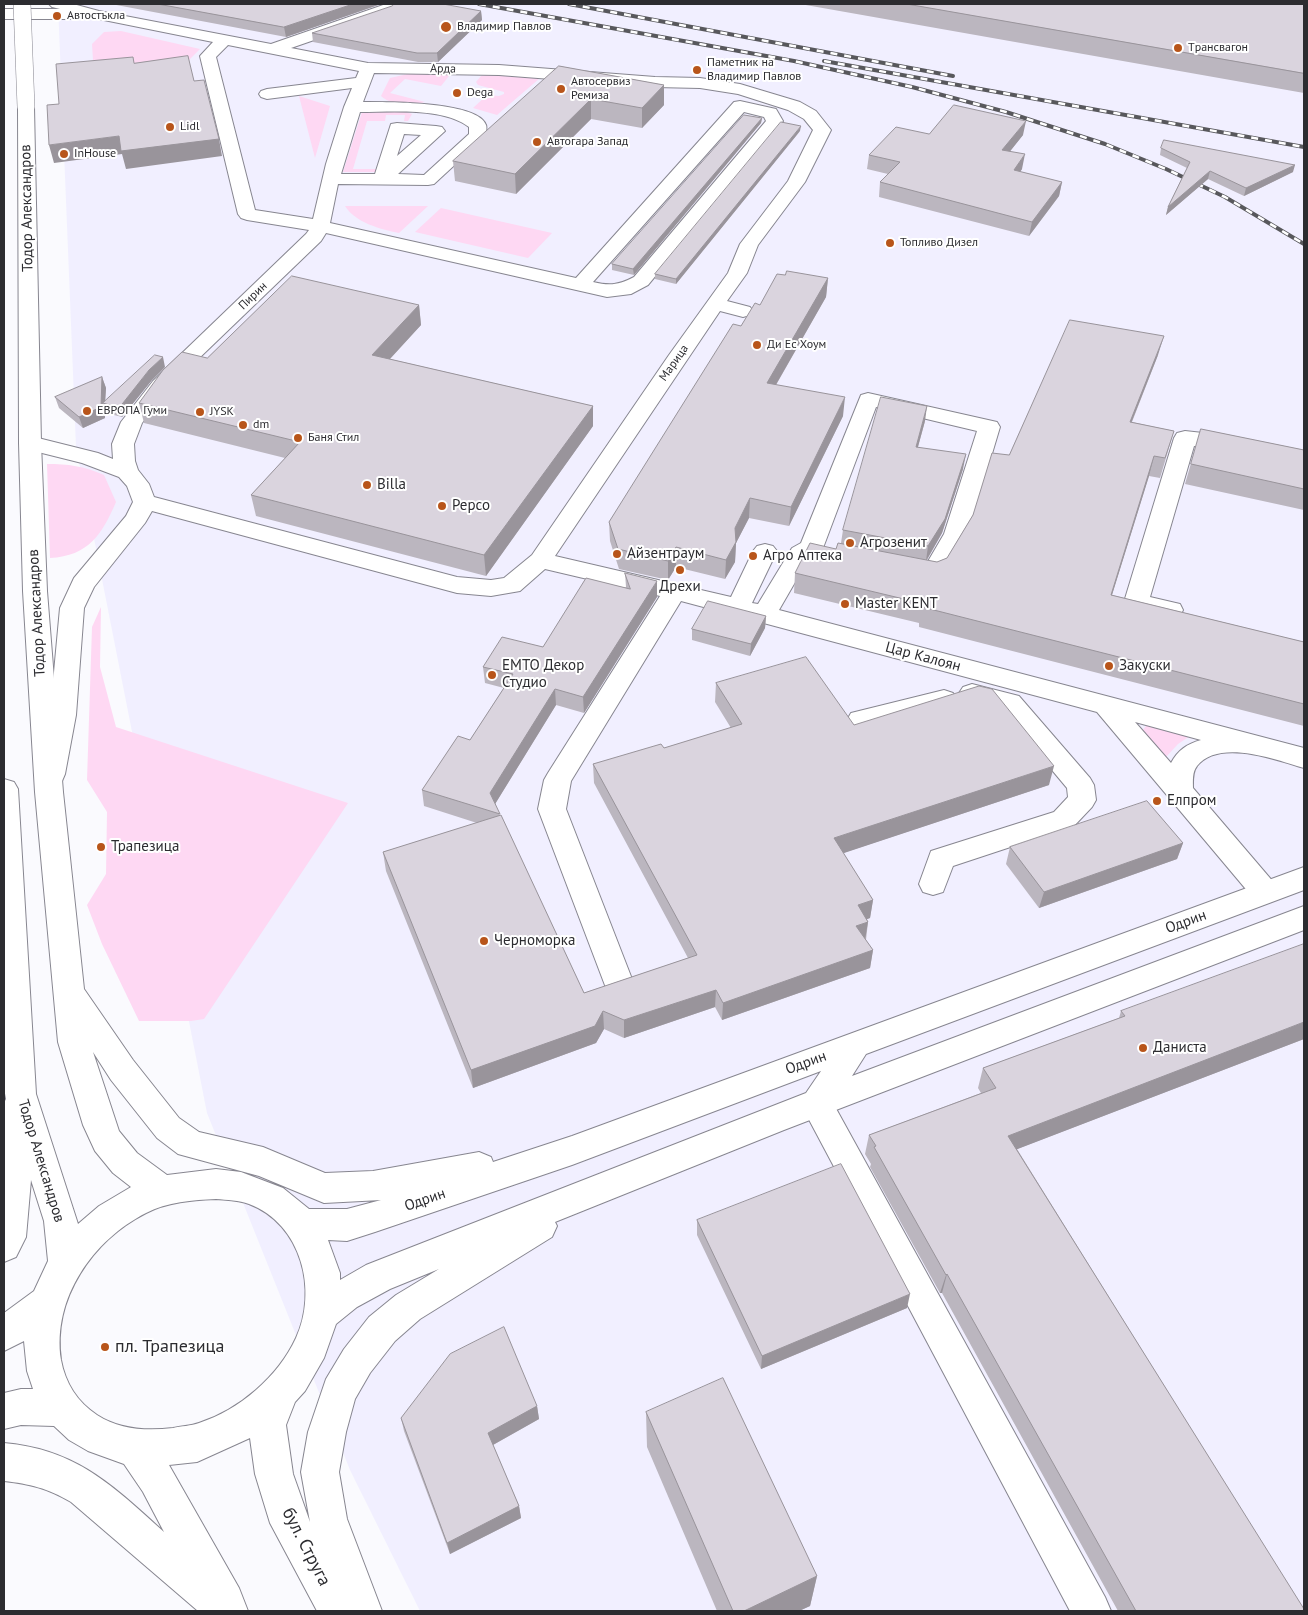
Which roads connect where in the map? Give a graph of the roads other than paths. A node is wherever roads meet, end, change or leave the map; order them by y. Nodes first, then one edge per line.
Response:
1 (22, 4) edge
2 (38, 4) edge
3 (396, 4) edge
4 (60, 5) edge
5 (4, 14) edge
6 (97, 15) junction
7 (225, 40) junction
8 (271, 49) junction
9 (468, 70) junction
10 (365, 75) junction
11 (655, 82) junction
12 (267, 94) dead end
13 (740, 106) junction
14 (352, 107) junction
15 (422, 108) junction
16 (440, 110) junction
17 (422, 129) junction
18 (822, 130) joint
19 (331, 179) junction
20 (382, 179) junction
21 (320, 226) junction
22 (580, 285) junction
23 (714, 304) junction
24 (743, 311) dead end
25 (30, 443) junction
26 (1304, 461) edge
27 (127, 472) junction
28 (144, 502) junction
29 (766, 551) dead end
30 (540, 560) junction
31 (887, 563) edge
32 (676, 592) junction
33 (738, 607) junction
34 (764, 615) junction
35 (1192, 615) edge
36 (973, 682) junction
37 (1105, 704) junction
38 (860, 720) dead end
39 (1248, 743) junction
40 (1304, 758) edge
41 (4, 789) edge
42 (1179, 790) junction
43 (49, 792) junction
44 (6, 836) edge
45 (1304, 878) edge
46 (934, 884) dead end
47 (1265, 892) junction
48 (1304, 913) edge
49 (1304, 918) edge
50 (617, 978) dead end
51 (70, 992) junction
52 (855, 1045) junction
53 (20, 1094) junction
54 (817, 1104) junction
55 (572, 1150) junction
56 (598, 1190) junction
57 (162, 1191) junction
58 (302, 1224) junction
59 (4, 1246) edge
60 (66, 1264) junction
61 (46, 1303) junction
62 (322, 1312) junction
63 (4, 1334) edge
64 (279, 1395) junction
65 (62, 1408) junction
66 (4, 1411) edge
67 (135, 1448) junction
68 (4, 1462) edge
69 (229, 1611) edge
70 (339, 1611) edge
71 (362, 1611) edge
72 (1091, 1611) edge

1 - 25 main road, Тодор Александров, bridge
2 - 4 main road, Арда
3 - 8 main road
4 - 6 main road, Арда
5 - 6 main road
6 - 7 main road, Арда
7 - 8 main road, Арда
7 - 21 main road
8 - 10 main road, Арда
9 - 10 main road, Арда
9 - 11 main road, Арда
9 - 15 main road
10 - 12 main road
10 - 14 main road, Пирин
11 - 13 main road
11 - 18 main road, Арда
13 - 22 main road
13 - 22 main road
14 - 15 main road
14 - 19 main road, Пирин
15 - 16 main road
16 - 17 main road
16 - 20 main road
17 - 20 main road
17 - 20 main road
18 - 23 main road, Марица
19 - 20 main road
19 - 21 main road, Пирин
21 - 22 main road
21 - 27 main road, Пирин
23 - 24 main road
23 - 30 main road, Марица
25 - 27 main road
25 - 43 main road, Тодор Александров
26 - 35 main road
27 - 28 main road, Пирин
28 - 30 main road, Марица
28 - 43 main road
29 - 33 main road
30 - 32 main road, Цар Калоян
31 - 34 main road
32 - 33 main road, Цар Калоян
32 - 50 main road
33 - 34 main road, Цар Калоян
34 - 36 main road, Цар Калоян
36 - 37 main road, Цар Калоян
36 - 38 main road
36 - 46 main road
37 - 39 main road, Цар Калоян
37 - 42 main road
39 - 40 main road, Цар Калоян
39 - 42 main road
41 - 44 main road, Тодор Александров
42 - 47 main road
43 - 51 main road, Тодор Александров
44 - 53 main road, Тодор Александров
45 - 47 main road, Одрин
47 - 48 main road
47 - 52 main road, Одрин
49 - 54 main road
51 - 55 main road
51 - 57 main road, Тодор Александров
52 - 54 main road
52 - 55 main road, Одрин
53 - 59 main road
53 - 60 main road, Тодор Александров
54 - 56 main road
54 - 72 main road
55 - 58 main road, Одрин
56 - 62 main road
56 - 71 main road
57 - 58 main road
57 - 60 main road
58 - 62 main road
60 - 61 main road
61 - 63 main road
61 - 65 main road
62 - 64 main road
64 - 67 main road
64 - 70 main road, бул. Струга
65 - 66 main road
65 - 67 main road
67 - 69 main road
68 - 69 main road

